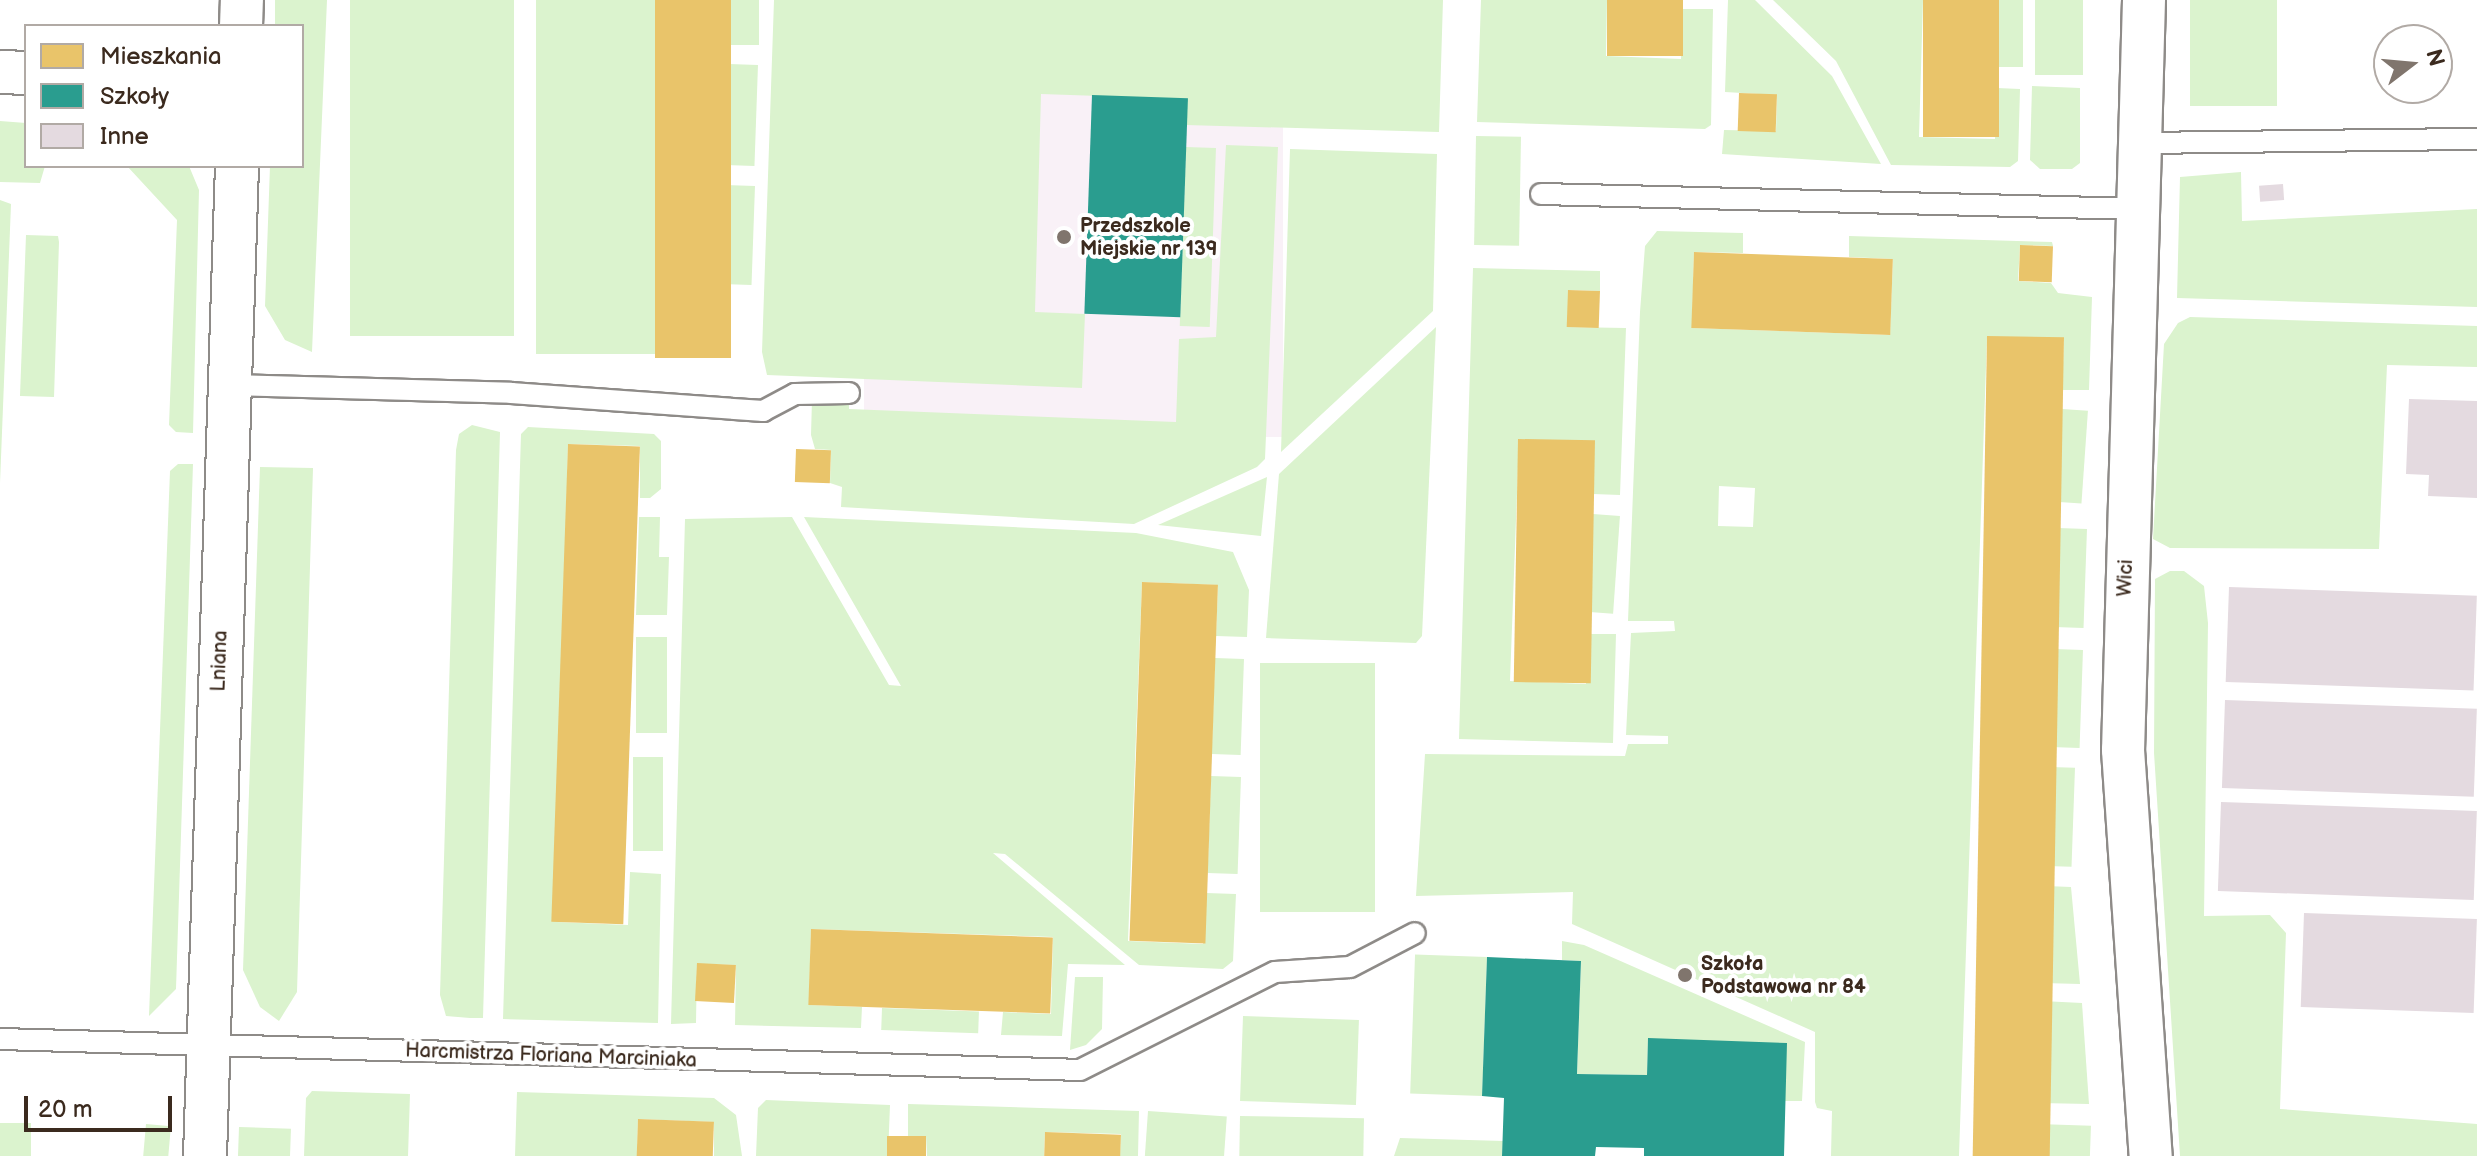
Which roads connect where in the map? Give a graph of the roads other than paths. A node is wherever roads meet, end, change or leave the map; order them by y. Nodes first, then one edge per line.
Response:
1 (242, 0) edge
2 (2144, 0) edge
3 (241, 24) edge
4 (0, 72) edge
5 (24, 73) edge
6 (2477, 139) edge
7 (2141, 143) junction
8 (237, 168) edge
9 (1541, 194) dead end
10 (2138, 209) junction
11 (231, 385) junction
12 (849, 393) dead end
13 (1415, 933) dead end
14 (0, 1039) edge
15 (208, 1046) junction
16 (205, 1156) edge
17 (2151, 1156) edge

1 - 3 street
2 - 7 street, Wici
4 - 5 street
6 - 7 lane
7 - 10 street, Wici
8 - 11 street, Lniana
9 - 10 lane
10 - 17 street, Wici
11 - 12 lane
11 - 15 street, Lniana
13 - 15 lane, Harcmistrza Floriana Marciniaka
14 - 15 lane, Harcmistrza Floriana Marciniaka
15 - 16 street, Lniana

